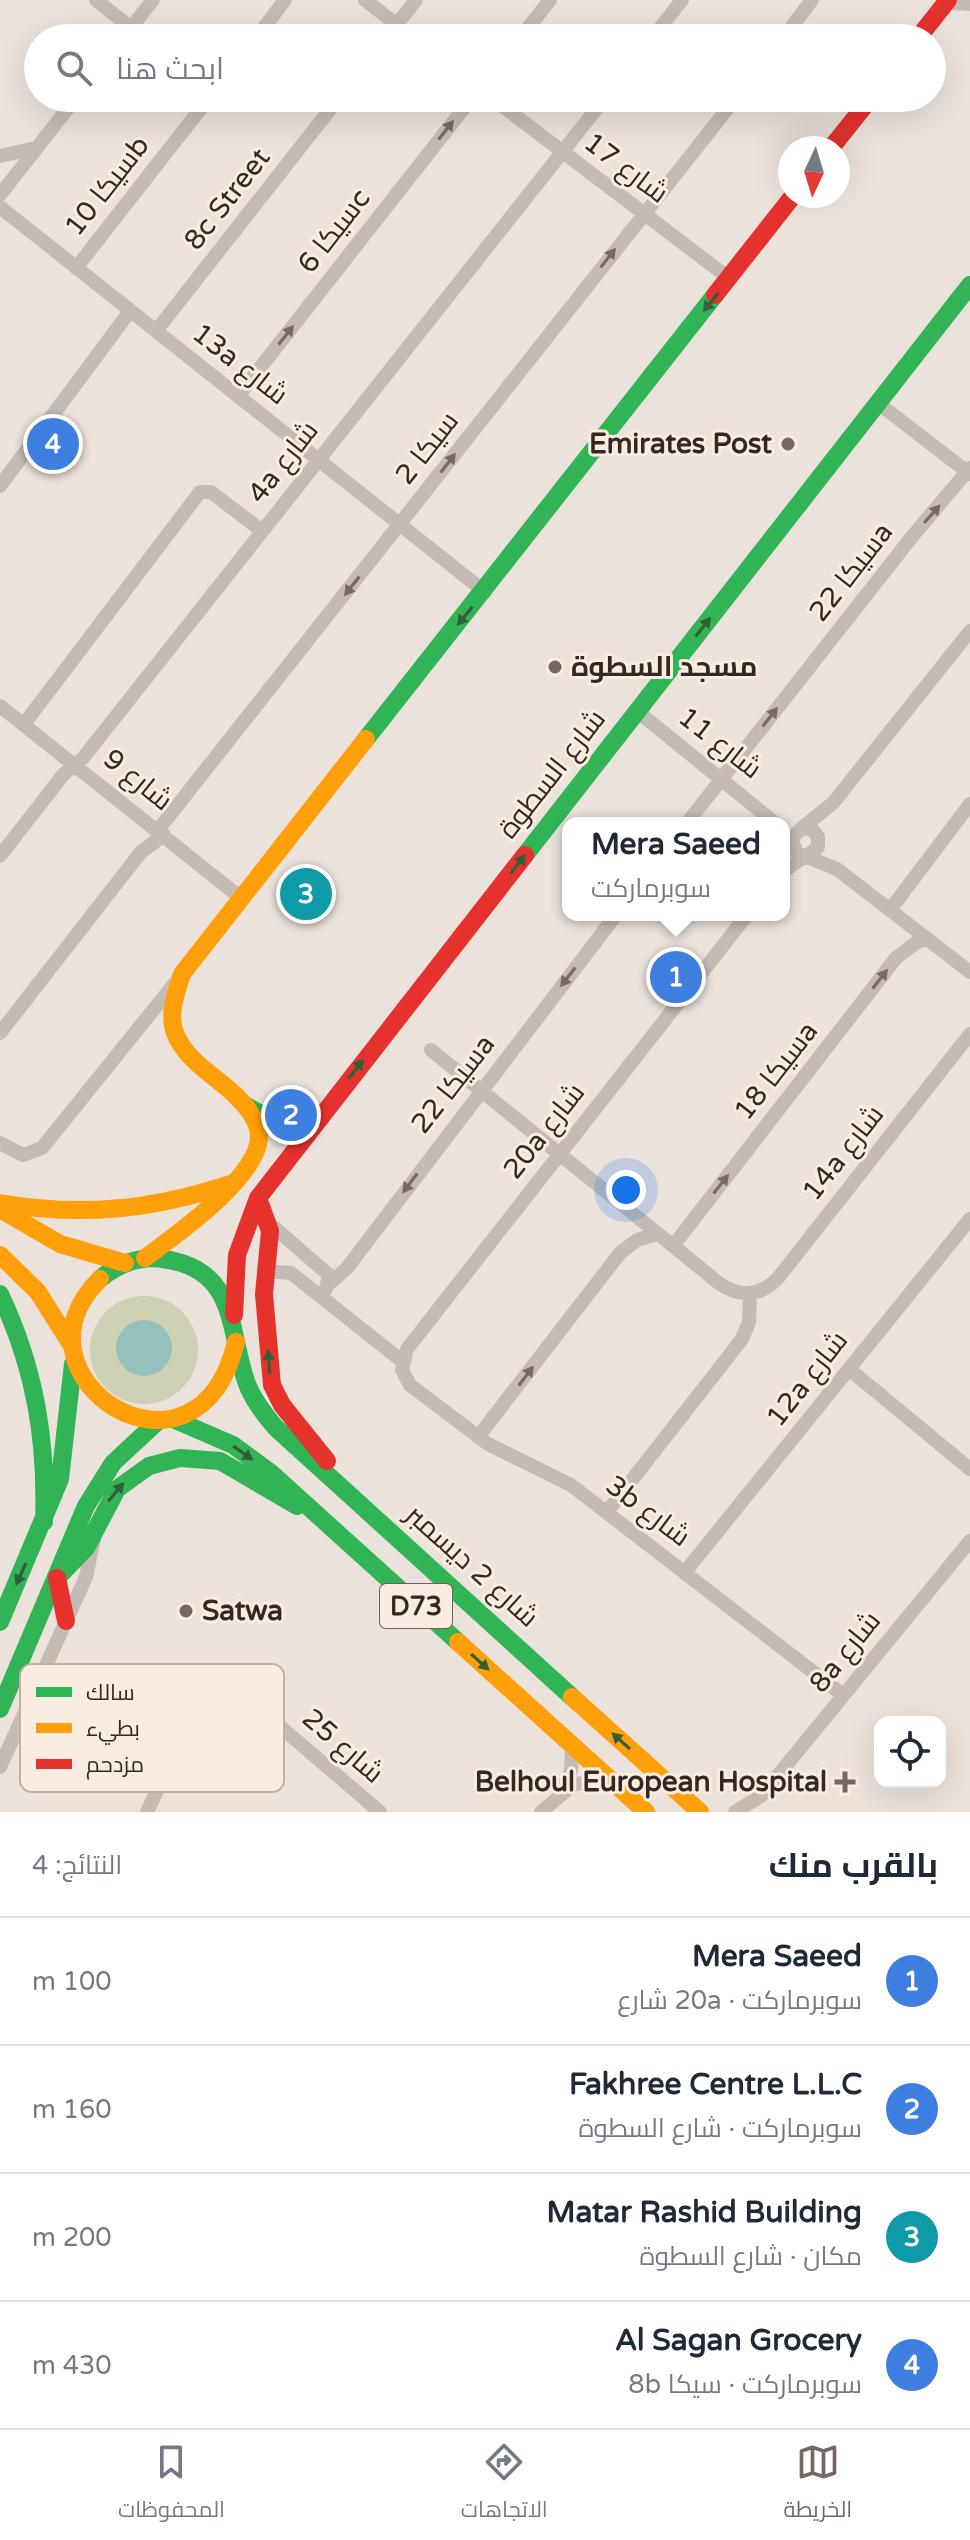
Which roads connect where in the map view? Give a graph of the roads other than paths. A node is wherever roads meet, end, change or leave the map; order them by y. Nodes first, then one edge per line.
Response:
1 (96, 0) edge
2 (153, 0) edge
3 (285, 0) edge
4 (365, 0) edge
5 (416, 0) edge
6 (550, 0) edge
7 (682, 0) edge
8 (812, 0) edge
9 (947, 1) edge
10 (970, 4) edge
11 (119, 24) edge
12 (134, 24) edge
13 (267, 24) edge
14 (396, 24) edge
15 (398, 24) edge
16 (531, 24) edge
17 (663, 24) edge
18 (794, 24) edge
19 (929, 24) edge
20 (65, 112) edge
21 (198, 112) edge
22 (328, 112) edge
23 (461, 112) edge
24 (510, 112) edge
25 (594, 112) edge
26 (725, 112) edge
27 (860, 112) edge
28 (841, 136) edge
29 (37, 148) junction
30 (562, 152) junction
31 (0, 156) edge
32 (0, 195) edge
33 (0, 207) edge
34 (784, 208) edge
35 (643, 213) junction
36 (76, 268) junction
37 (730, 279) junction
38 (970, 285) edge
39 (130, 311) junction
40 (156, 331) junction
41 (238, 396) junction
42 (878, 403) junction
43 (318, 459) junction
44 (969, 471) edge
45 (0, 486) edge
46 (400, 525) junction
47 (262, 531) junction
48 (485, 592) junction
49 (970, 631) edge
50 (0, 706) edge
51 (637, 711) junction
52 (24, 724) junction
53 (77, 764) junction
54 (722, 778) junction
55 (833, 803) junction
56 (970, 804) edge
57 (692, 817) edge
58 (769, 817) edge
59 (161, 833) junction
60 (793, 834) edge
61 (818, 840) junction
62 (0, 856) edge
63 (807, 856) junction
64 (790, 867) edge
65 (837, 869) junction
66 (241, 898) junction
67 (890, 910) junction
68 (611, 921) edge
69 (742, 921) edge
70 (928, 939) junction
71 (969, 968) edge
72 (182, 974) junction
73 (0, 1033) edge
74 (970, 1034) edge
75 (431, 1050) dead end
76 (481, 1090) junction
77 (245, 1105) junction
78 (308, 1130) junction
79 (5, 1147) edge
80 (560, 1152) junction
81 (230, 1184) junction
82 (258, 1198) junction
83 (0, 1203) edge
84 (0, 1209) edge
85 (970, 1219) edge
86 (269, 1223) junction
87 (657, 1234) junction
88 (673, 1246) junction
89 (0, 1255) edge
90 (145, 1258) junction
91 (125, 1263) junction
92 (265, 1271) junction
93 (330, 1283) junction
94 (750, 1294) junction
95 (321, 1296) junction
96 (2, 1306) edge
97 (234, 1319) junction
98 (8, 1331) edge
99 (236, 1342) junction
100 (70, 1343) junction
101 (402, 1361) junction
102 (73, 1364) junction
103 (849, 1369) junction
104 (166, 1421) junction
105 (478, 1437) junction
106 (970, 1469) edge
107 (354, 1497) junction
108 (311, 1511) junction
109 (607, 1512) junction
110 (44, 1522) junction
111 (94, 1534) junction
112 (970, 1541) edge
113 (685, 1572) junction
114 (57, 1578) junction
115 (66, 1621) junction
116 (0, 1622) edge
117 (47, 1664) edge
118 (843, 1695) junction
119 (0, 1709) edge
120 (20, 1723) edge
121 (284, 1730) edge
122 (572, 1744) junction
123 (0, 1767) edge
124 (607, 1777) junction
125 (156, 1792) edge
126 (558, 1795) junction
127 (761, 1796) junction
128 (147, 1812) edge
129 (380, 1812) edge
130 (541, 1812) edge
131 (646, 1812) edge
132 (701, 1812) edge
133 (735, 1812) edge
134 (754, 1812) edge

1 - 11 street
2 - 12 street
3 - 13 street
4 - 14 street
5 - 15 street
6 - 16 street
7 - 17 street
8 - 18 street
9 - 10 street
9 - 19 main road
20 - 29 street
21 - 36 street, سيكا 10b
22 - 40 street, 8c Street
41 -> 23 street, سيكا 6c
24 - 30 street, شارع 17
25 - 30 street, 4a شارع
26 - 35 street, سيكا 2
27 - 28 main road
29 - 31 street
29 - 32 street
30 - 35 street, شارع 17
30 - 43 street, 4a شارع
33 - 36 street, 13a شارع
34 - 37 main road
35 - 37 street, شارع 17
46 -> 35 street, سيكا 2
36 - 39 street, 13a شارع
37 -> 48 main road
38 - 42 main road, شارع السطوة
39 - 40 street, 13a شارع
39 - 45 street
40 - 41 street, 13a شارع
41 - 43 street, 13a شارع
42 - 44 street
51 -> 42 main road, شارع السطوة
43 - 46 street, 13a شارع
43 - 47 street, 4a شارع
54 -> 44 street, سيكا 22a
46 - 48 street, 13a شارع
46 -> 59 street, سيكا 2
47 - 52 street
47 - 53 street, 4a شارع
48 -> 66 main road
49 - 55 street
50 - 52 street, شارع 9
51 - 54 street, شارع 11
78 -> 51 main road, شارع السطوة
52 - 53 street, شارع 9
53 - 59 street, شارع 9
53 - 62 street, 4a شارع
54 - 57 street, سيكا 22a
54 - 58 street, شارع 11
55 - 60 street
55 - 61 street
56 - 67 street
59 - 66 street, شارع 9
59 - 73 street, سيكا 2
60 - 61 street
60 - 63 street
61 - 63 street
61 - 65 street
63 - 64 street
63 - 65 street
65 - 67 street
66 - 72 main road
67 - 70 street
68 -> 76 street, سيكا 22a
69 - 80 street, 20a شارع
70 - 71 street
88 -> 70 street, سيكا 18a
72 - 77 main road
72 - 79 street
74 - 94 street, 14a شارع
75 - 76 street
76 - 80 street
76 -> 93 street, سيكا 22a
77 - 78 main road
77 - 81 main road
78 - 82 main road, شارع السطوة
80 - 87 street
80 - 101 street, 20a شارع
81 - 83 main road
81 - 90 main road
82 - 86 main road
82 - 97 main road, شارع السطوة
84 - 91 main road
85 - 103 street, 12a شارع
86 - 92 main road
86 - 93 street
87 - 88 street
105 -> 87 street
88 - 94 street
89 - 100 main road
90 - 91 main road
90 - 97 main road
91 - 100 main road
92 - 95 street
107 -> 92 main road
93 - 95 street
94 - 109 street
95 - 101 street
96 - 98 main road
97 - 99 main road
98 - 110 main road
99 - 104 main road
99 - 107 main road, شارع 2 ديسمبر / D73
100 - 102 main road
101 - 105 street, 3b شارع
102 - 104 main road
102 - 110 main road
103 - 106 street
103 - 113 street, 12a شارع
104 -> 108 main road, D73
104 - 114 main road
105 - 109 street, 3b شارع
132 -> 107 main road, شارع 2 ديسمبر / D73
111 -> 108 main road
108 -> 122 main road, D73
109 - 113 street, 3b شارع
110 -> 116 main road
111 - 114 main road
111 - 115 street
112 - 118 street, 8a شارع
113 - 118 street, 3b شارع
114 - 115 main road
114 - 119 main road
115 - 117 street
118 - 127 street, 8a شارع
120 - 123 street
121 - 129 street, شارع 25
122 - 124 main road, D73
122 - 126 street
124 - 126 street
124 - 131 main road, D73
125 - 128 street, شارع 25
126 - 130 street
127 - 133 street, 8a شارع
127 - 134 street, 8a شارع

